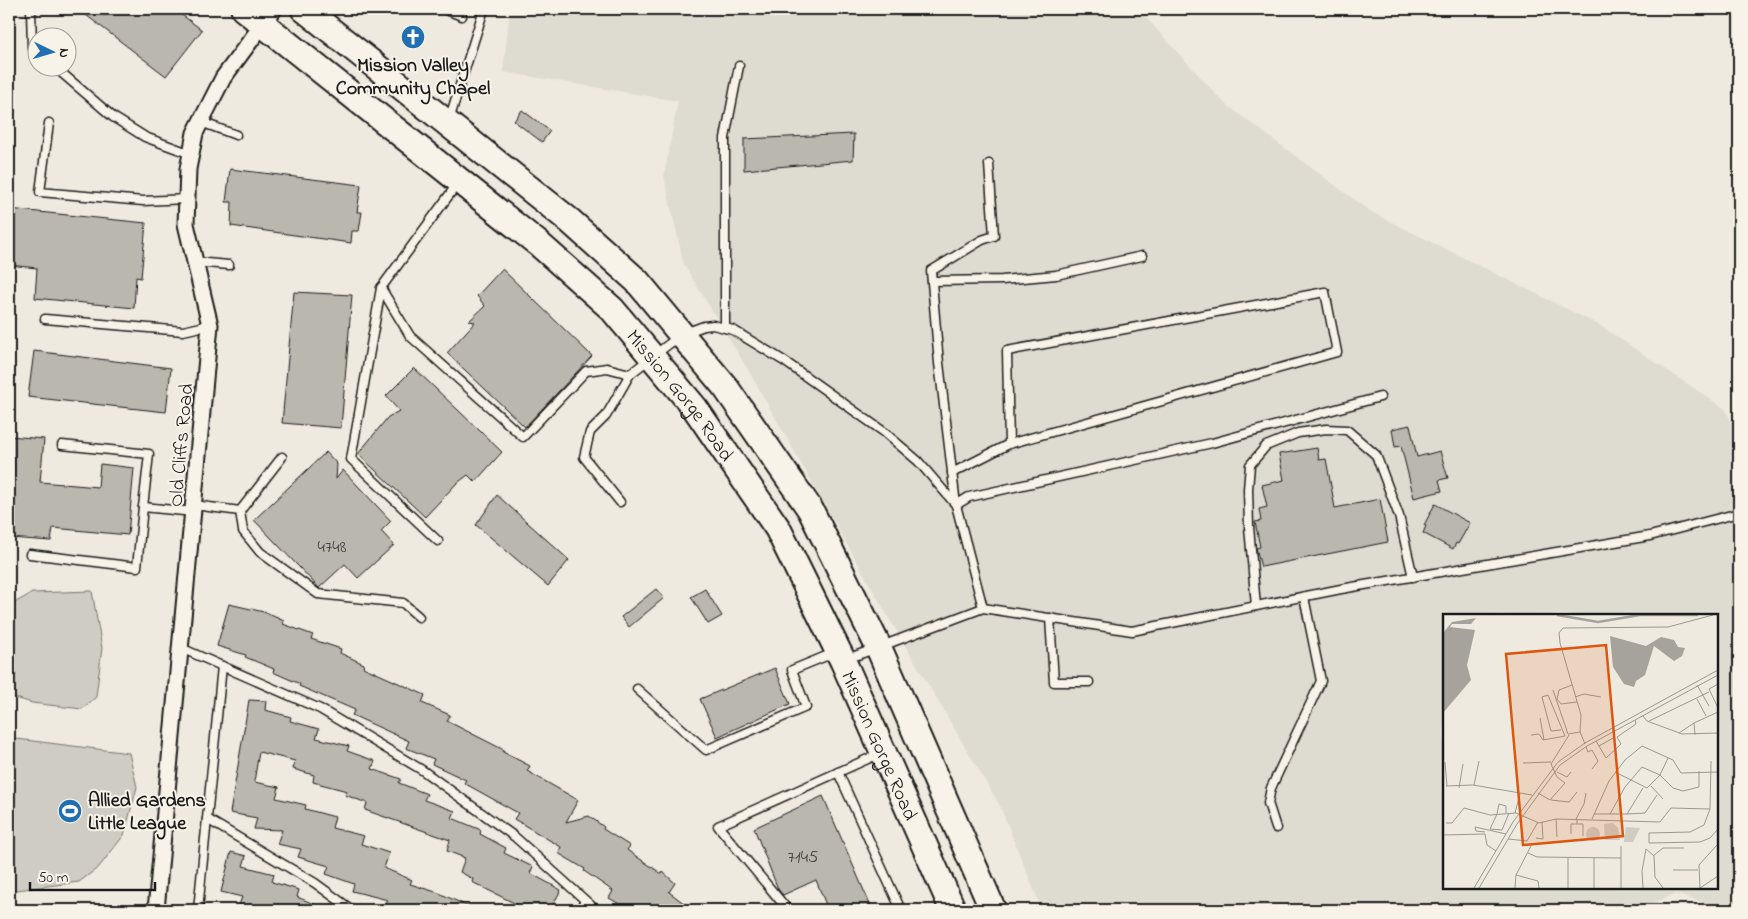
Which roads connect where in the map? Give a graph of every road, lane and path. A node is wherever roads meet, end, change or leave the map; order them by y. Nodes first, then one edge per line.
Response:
1 (31, 9) edge
2 (304, 9) edge
3 (444, 9) edge
4 (484, 9) edge
5 (260, 14) edge
6 (462, 16) dead end
7 (32, 28) edge
8 (739, 66) dead end
9 (68, 78) edge
10 (201, 122) junction
11 (49, 123) dead end
12 (448, 125) junction
13 (236, 135) dead end
14 (191, 154) junction
15 (989, 164) dead end
16 (459, 182) junction
17 (187, 199) junction
18 (1142, 256) dead end
19 (195, 262) junction
20 (229, 265) dead end
21 (932, 280) junction
22 (381, 288) junction
23 (45, 319) dead end
24 (210, 325) junction
25 (725, 328) junction
26 (682, 334) junction
27 (652, 357) junction
28 (630, 374) junction
29 (1380, 397) dead end
30 (1009, 444) junction
31 (62, 445) dead end
32 (282, 457) dead end
33 (952, 473) junction
34 (620, 502) dead end
35 (956, 504) junction
36 (143, 507) junction
37 (194, 509) junction
38 (240, 511) junction
39 (1739, 513) edge
40 (438, 541) dead end
41 (30, 554) dead end
42 (1413, 577) junction
43 (1304, 597) junction
44 (1256, 606) junction
45 (983, 608) junction
46 (419, 617) dead end
47 (1050, 618) junction
48 (878, 646) junction
49 (181, 648) junction
50 (840, 656) junction
51 (222, 666) junction
52 (1088, 682) dead end
53 (637, 689) dead end
54 (883, 752) junction
55 (838, 772) junction
56 (207, 819) junction
57 (1276, 828) dead end
58 (585, 901) junction
59 (949, 909) edge
60 (156, 910) edge
61 (198, 910) edge
62 (352, 910) edge
63 (578, 910) edge
64 (596, 910) edge
65 (788, 910) edge
66 (901, 910) edge
67 (993, 910) edge

1 - 7 lane
2 - 12 main road, Mission Gorge Road
3 - 6 lane
4 - 12 lane
5 - 10 street, Old Cliffs Road
5 - 16 main road, Mission Gorge Road
8 - 25 lane
9 - 14 lane
10 - 13 lane
10 - 14 street, Old Cliffs Road
11 - 17 lane
12 - 26 main road, Mission Gorge Road
14 - 17 street, Old Cliffs Road
15 - 21 lane
16 - 22 lane
16 - 27 main road, Mission Gorge Road
17 - 19 street, Old Cliffs Road
18 - 21 lane
19 - 20 lane
19 - 24 street, Old Cliffs Road
21 - 33 lane
22 - 28 lane
22 - 40 lane
23 - 24 lane
24 - 37 street, Old Cliffs Road
25 - 26 lane
25 - 35 lane
26 - 27 lane
26 - 48 main road, Mission Gorge Road
27 - 28 lane
27 - 50 main road, Mission Gorge Road
28 - 34 lane
29 - 35 lane
30 - 30 lane
30 - 33 lane
31 - 36 lane
32 - 38 lane
33 - 35 lane
35 - 45 lane
36 - 37 lane
36 - 41 lane
37 - 38 lane
37 - 49 street, Old Cliffs Road
38 - 46 lane
39 - 42 lane
42 - 43 lane
42 - 44 lane
43 - 44 lane
43 - 57 lane
44 - 47 lane
45 - 47 lane
45 - 48 lane
47 - 52 lane
48 - 50 lane
48 - 67 main road, Mission Gorge Road
49 - 51 lane
49 - 60 street, Old Cliffs Road
50 - 53 lane
50 - 54 main road, Mission Gorge Road
51 - 56 lane
51 - 58 lane
54 - 55 lane
54 - 59 main road, Mission Gorge Road
55 - 65 lane
55 - 66 lane
56 - 61 lane
56 - 62 lane
58 - 63 lane
58 - 64 lane

